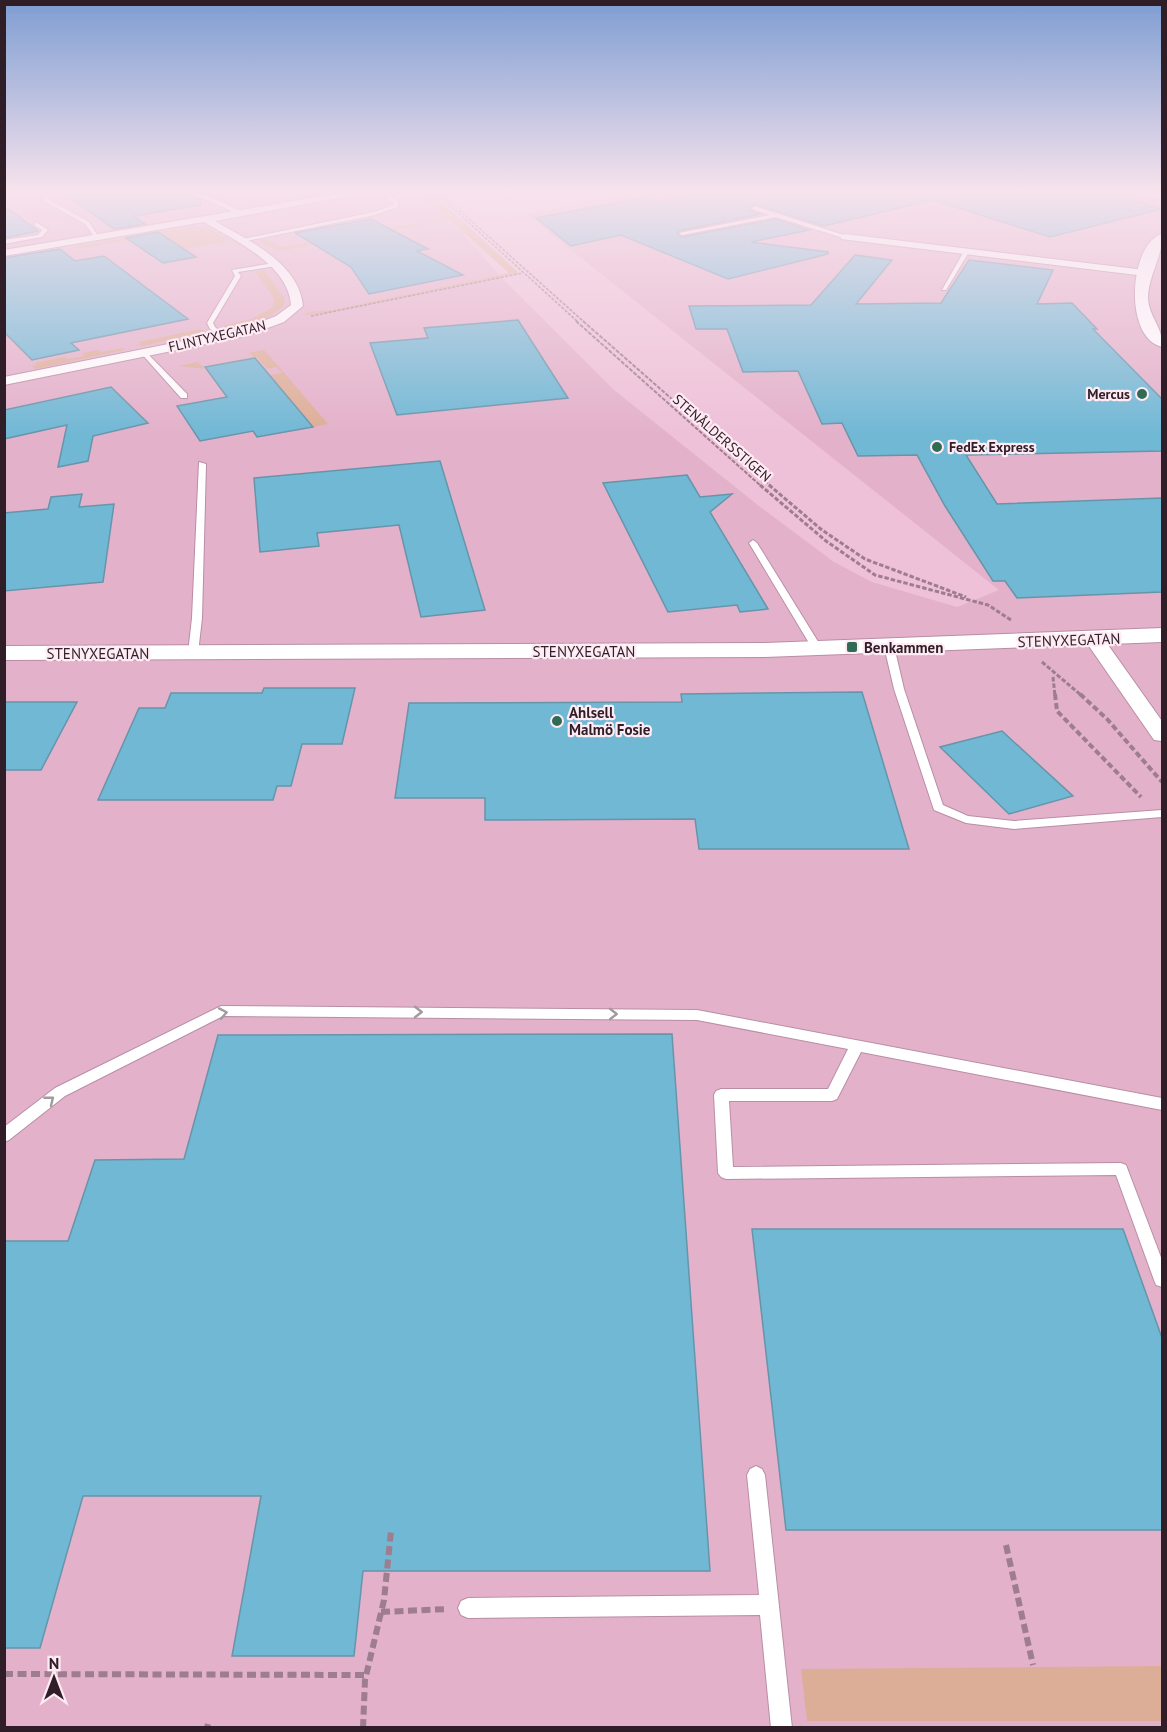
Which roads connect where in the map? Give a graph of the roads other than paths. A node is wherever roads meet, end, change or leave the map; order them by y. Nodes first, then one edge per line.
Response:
1 (235, 273) edge
2 (280, 273) edge
3 (954, 273) edge
4 (1145, 273) edge
5 (944, 289) dead end
6 (223, 336) junction
7 (1162, 342) edge
8 (143, 352) junction
9 (4, 381) edge
10 (184, 396) dead end
11 (202, 464) dead end
12 (753, 543) dead end
13 (1162, 635) edge
14 (1094, 639) junction
15 (889, 646) junction
16 (817, 648) junction
17 (4, 653) edge
18 (193, 653) junction
19 (1162, 735) edge
20 (1160, 814) edge
21 (857, 1046) junction
22 (1162, 1104) edge
23 (4, 1136) edge
24 (1162, 1280) edge
25 (756, 1475) dead end
26 (770, 1605) junction
27 (468, 1608) road end
28 (782, 1728) edge

1 - 6 lane
2 - 6 street, FLINTYXEGATAN
3 - 5 lane
4 - 7 street
6 - 8 street, FLINTYXEGATAN
8 - 9 street, FLINTYXEGATAN
8 - 10 lane
11 - 18 lane
12 - 16 lane
13 - 14 street, STENYXEGATAN
14 - 15 street, STENYXEGATAN
14 - 19 street
15 - 16 street, STENYXEGATAN
15 - 20 lane
16 - 18 street, STENYXEGATAN
17 - 18 street, STENYXEGATAN
21 - 22 lane
23 -> 21 lane
21 - 24 lane
25 - 26 lane
26 - 27 lane
26 - 28 lane

